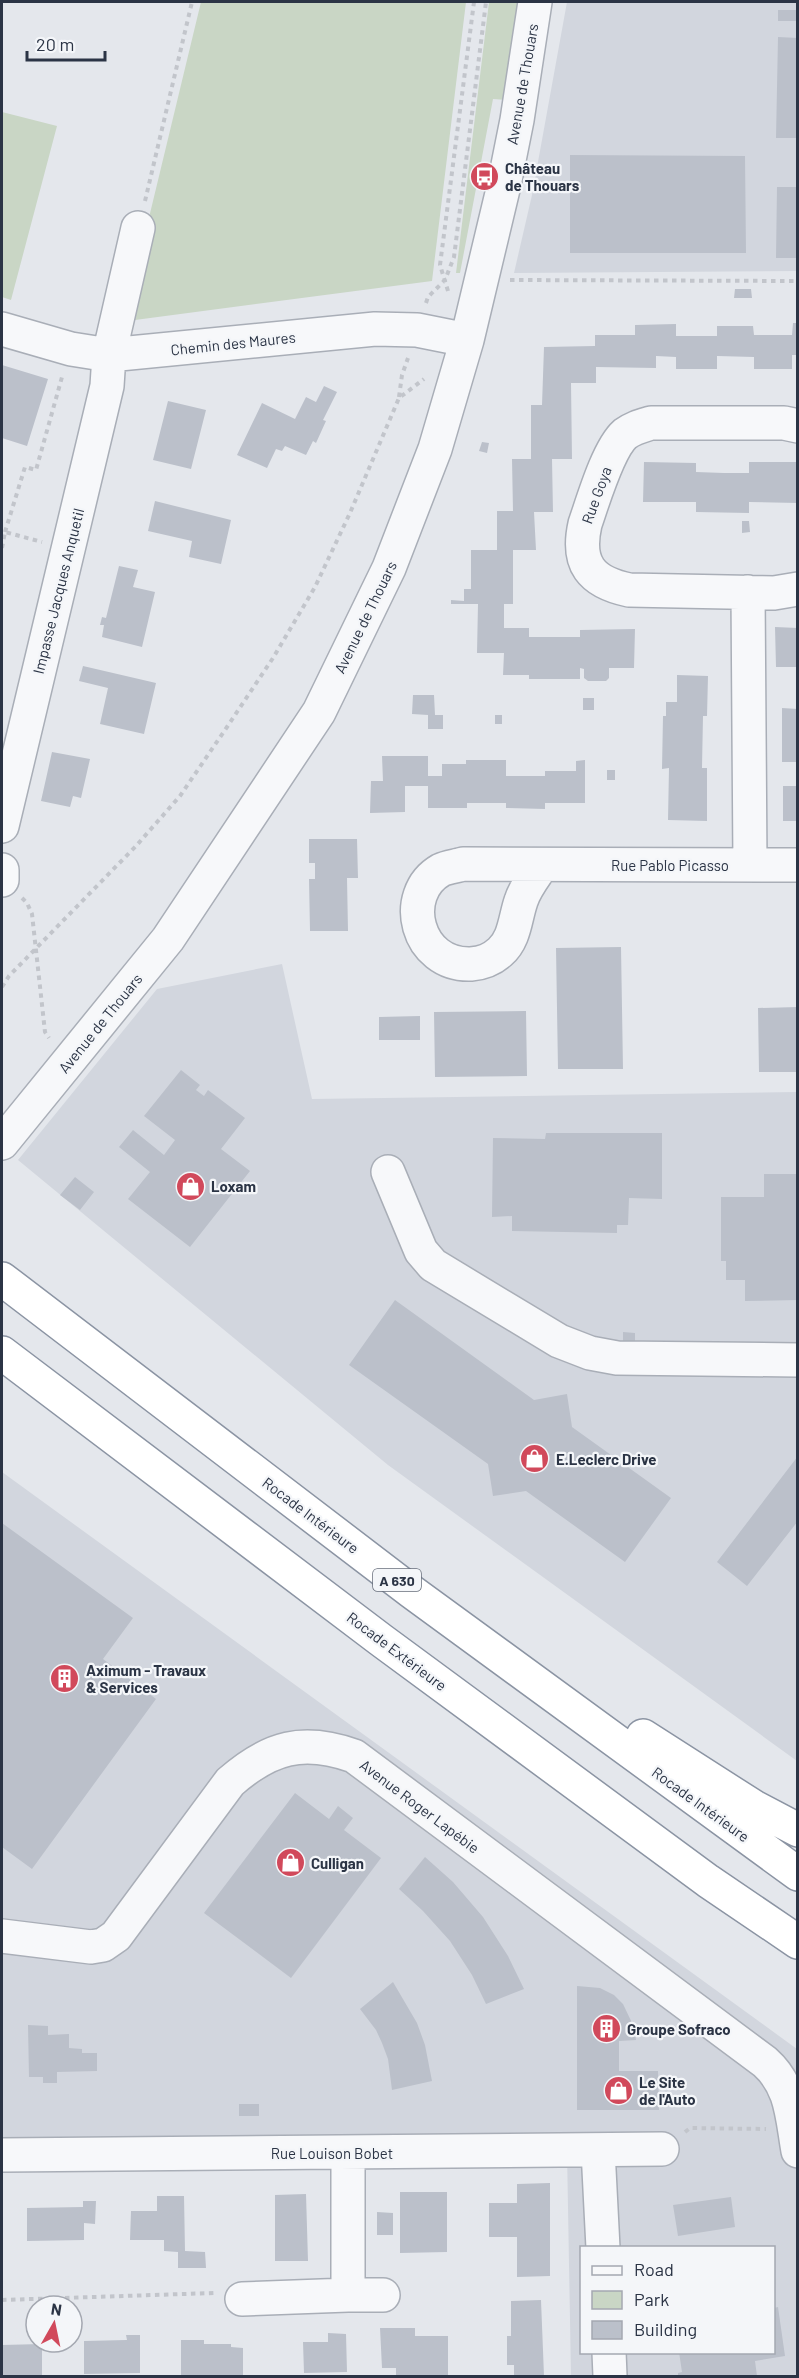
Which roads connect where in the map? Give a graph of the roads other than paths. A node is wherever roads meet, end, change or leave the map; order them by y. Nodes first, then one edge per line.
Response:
1 (535, 2) edge
2 (138, 228) road end
3 (2, 329) edge
4 (443, 335) junction
5 (109, 355) junction
6 (798, 426) edge
7 (798, 588) edge
8 (748, 592) junction
9 (2, 826) edge
10 (542, 865) dead end
11 (750, 865) junction
12 (798, 865) edge
13 (2, 870) edge
14 (2, 880) edge
15 (2, 1143) edge
16 (388, 1172) dead end
17 (2, 1279) edge
18 (2, 1353) edge
19 (798, 1360) edge
20 (412, 1592) junction
21 (798, 1830) edge
22 (798, 1874) edge
23 (2, 1936) edge
24 (798, 1942) edge
25 (796, 2140) edge
26 (662, 2149) road end
27 (598, 2150) junction
28 (348, 2152) junction
29 (2, 2155) edge
30 (603, 2246) edge
31 (348, 2295) junction
32 (383, 2295) dead end
33 (242, 2299) road end
34 (609, 2354) edge
35 (610, 2376) edge

1 - 4 street, Avenue de Thouars
2 - 5 street, Impasse Jacques Anquetil
3 - 5 street, Chemin des Maures
4 - 5 street, Chemin des Maures
4 - 15 street, Avenue de Thouars
5 - 9 street, Impasse Jacques Anquetil
6 - 8 street, Rue Goya
7 - 8 street, Rue Goya
8 - 11 street
10 - 11 street, Rue Pablo Picasso
11 - 12 street, Rue Pablo Picasso
13 - 14 street
16 - 19 street
17 - 20 highway, Rocade Intérieure / A 630
18 - 24 highway, Rocade Extérieure
20 - 21 highway
20 - 22 highway, Rocade Intérieure / A 630
23 - 25 street, Avenue Roger Lapébie
26 - 27 street, Rue Louison Bobet
27 - 28 street, Rue Louison Bobet
27 - 30 street
28 - 29 street, Rue Louison Bobet
28 - 31 street
31 - 32 street
31 - 33 street
34 - 35 street

